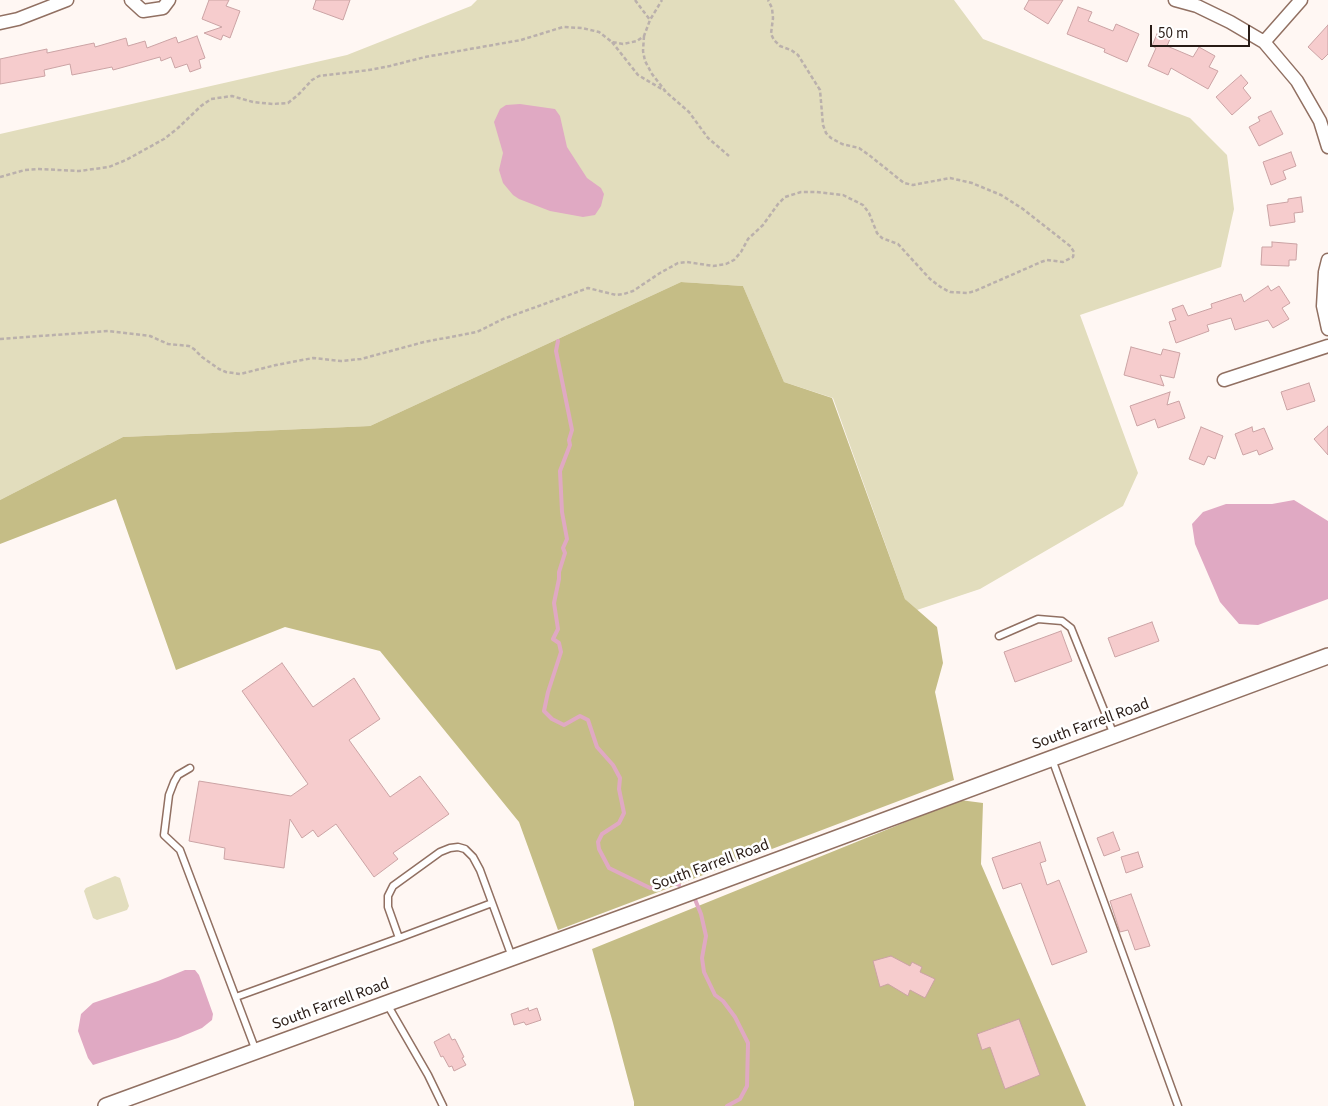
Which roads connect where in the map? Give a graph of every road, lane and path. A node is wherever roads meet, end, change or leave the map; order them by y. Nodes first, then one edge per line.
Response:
1 (67, 0) edge
2 (130, 0) edge
3 (169, 0) edge
4 (635, 0) edge
5 (662, 0) edge
6 (768, 0) edge
7 (1175, 0) edge
8 (1301, 0) edge
9 (650, 20) junction
10 (0, 23) edge
11 (644, 36) junction
12 (612, 42) junction
13 (1264, 42) junction
14 (666, 92) junction
15 (1328, 147) edge
16 (729, 156) dead end
17 (0, 176) edge
18 (1328, 260) edge
19 (1328, 329) edge
20 (0, 339) edge
21 (1328, 346) edge
22 (1224, 380) dead end
23 (999, 636) dead end
24 (1328, 656) edge
25 (1114, 735) junction
26 (1051, 758) junction
27 (190, 768) dead end
28 (492, 903) junction
29 (398, 938) junction
30 (512, 958) junction
31 (236, 997) junction
32 (387, 1004) junction
33 (256, 1051) junction
34 (126, 1102) edge
35 (106, 1106) edge
36 (443, 1106) edge
37 (1178, 1106) edge

1 - 10 street
2 - 3 street
4 - 9 path
5 - 9 path
6 - 20 path
7 - 13 street
8 - 13 street
9 - 11 path
11 - 12 path
11 - 14 path
12 - 14 path
12 - 17 path
13 - 15 street
14 - 16 path
18 - 19 street
21 - 22 street
23 - 25 lane
24 - 25 street, South Farrell Road
25 - 26 street, South Farrell Road
26 - 30 street, South Farrell Road
26 - 37 lane
27 - 31 lane
28 - 29 lane
28 - 29 lane
28 - 30 lane
29 - 31 lane
30 - 32 street, South Farrell Road
31 - 33 lane
32 - 33 street, South Farrell Road
32 - 36 lane
33 - 34 street, South Farrell Road
34 - 35 street, South Farrell Road

